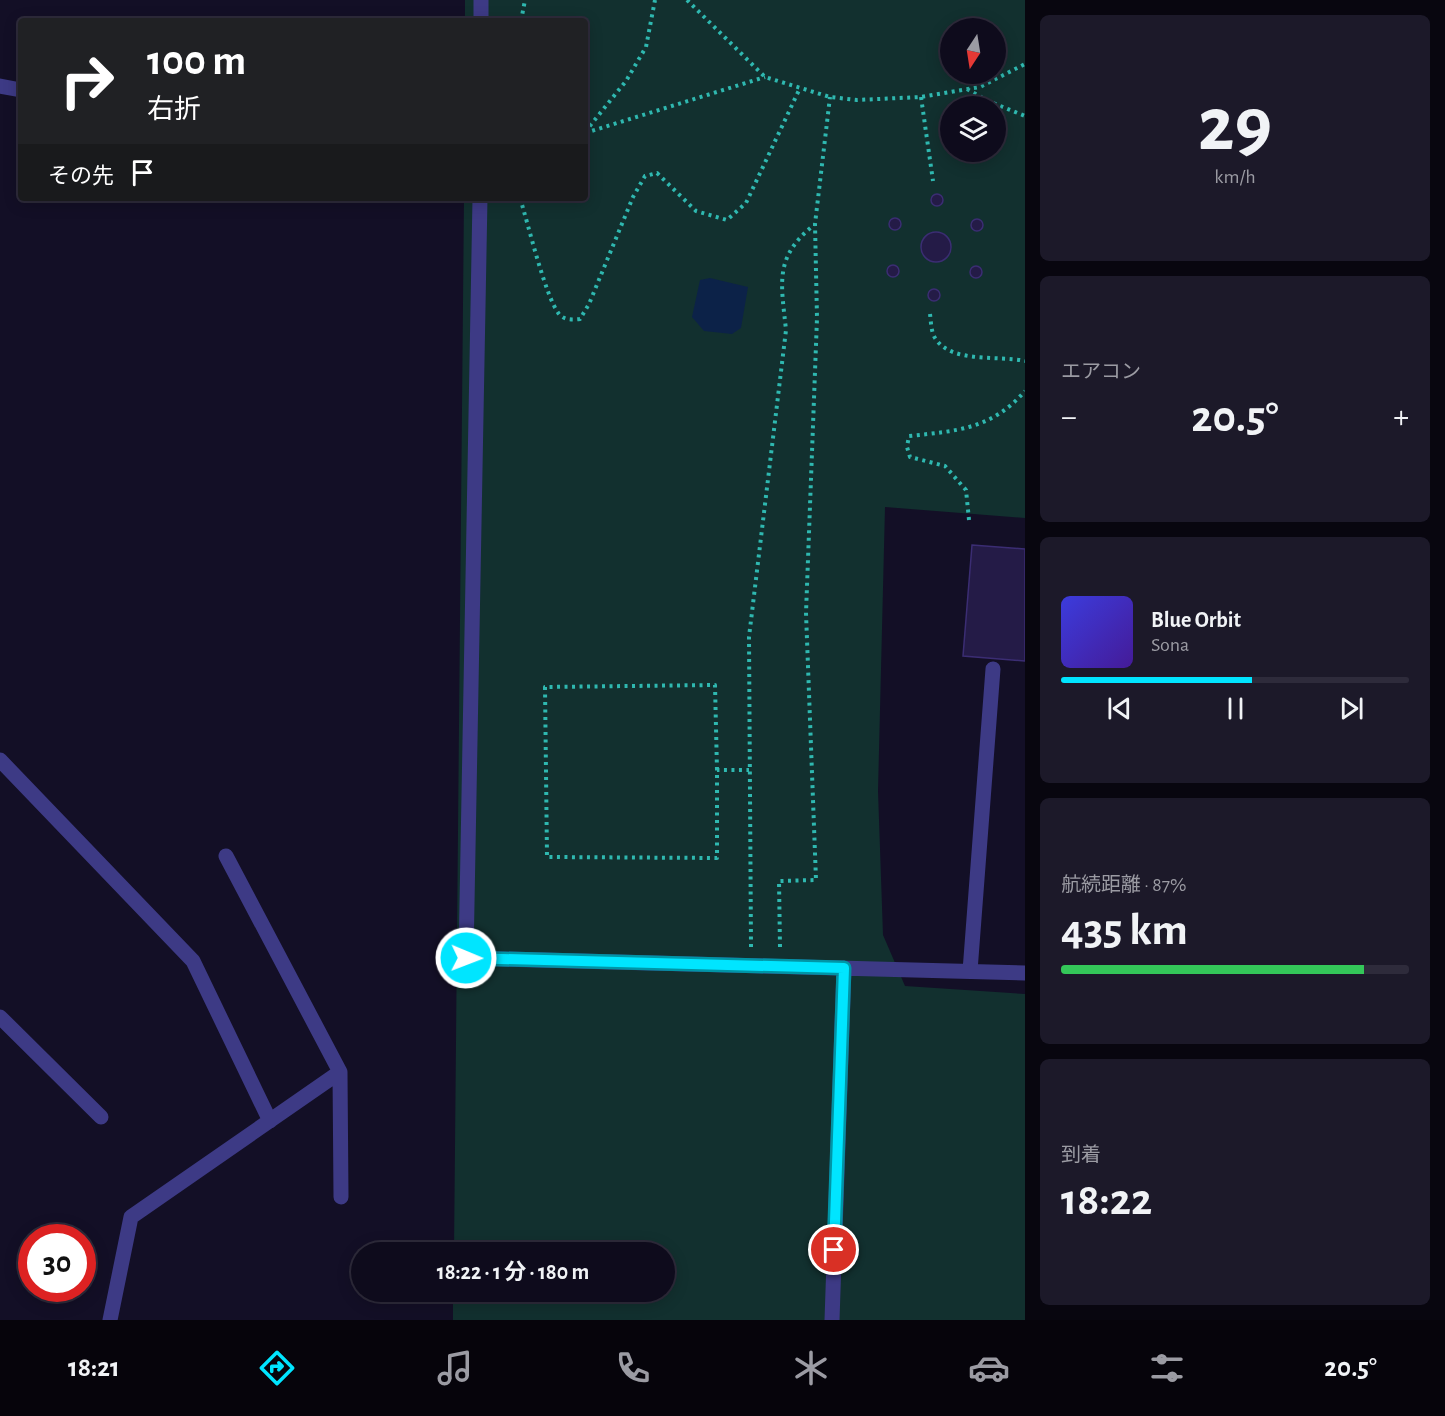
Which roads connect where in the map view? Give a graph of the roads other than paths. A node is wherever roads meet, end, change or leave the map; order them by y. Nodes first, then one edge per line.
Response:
1 (481, 0) edge
2 (481, 18) edge
3 (0, 86) edge
4 (18, 89) edge
5 (480, 201) edge
6 (993, 669) dead end
7 (0, 760) edge
8 (226, 856) dead end
9 (844, 968) junction
10 (970, 971) junction
11 (1025, 973) edge
12 (0, 1017) edge
13 (340, 1072) junction
14 (101, 1117) dead end
15 (270, 1120) junction
16 (341, 1197) dead end
17 (110, 1320) edge
18 (832, 1320) edge

1 - 2 street
3 - 4 street
5 - 9 street
6 - 10 street
7 - 15 street
8 - 13 street
9 - 10 street
9 - 18 street
10 - 11 street
12 - 14 street
13 - 15 street
13 - 16 street
15 - 17 street

